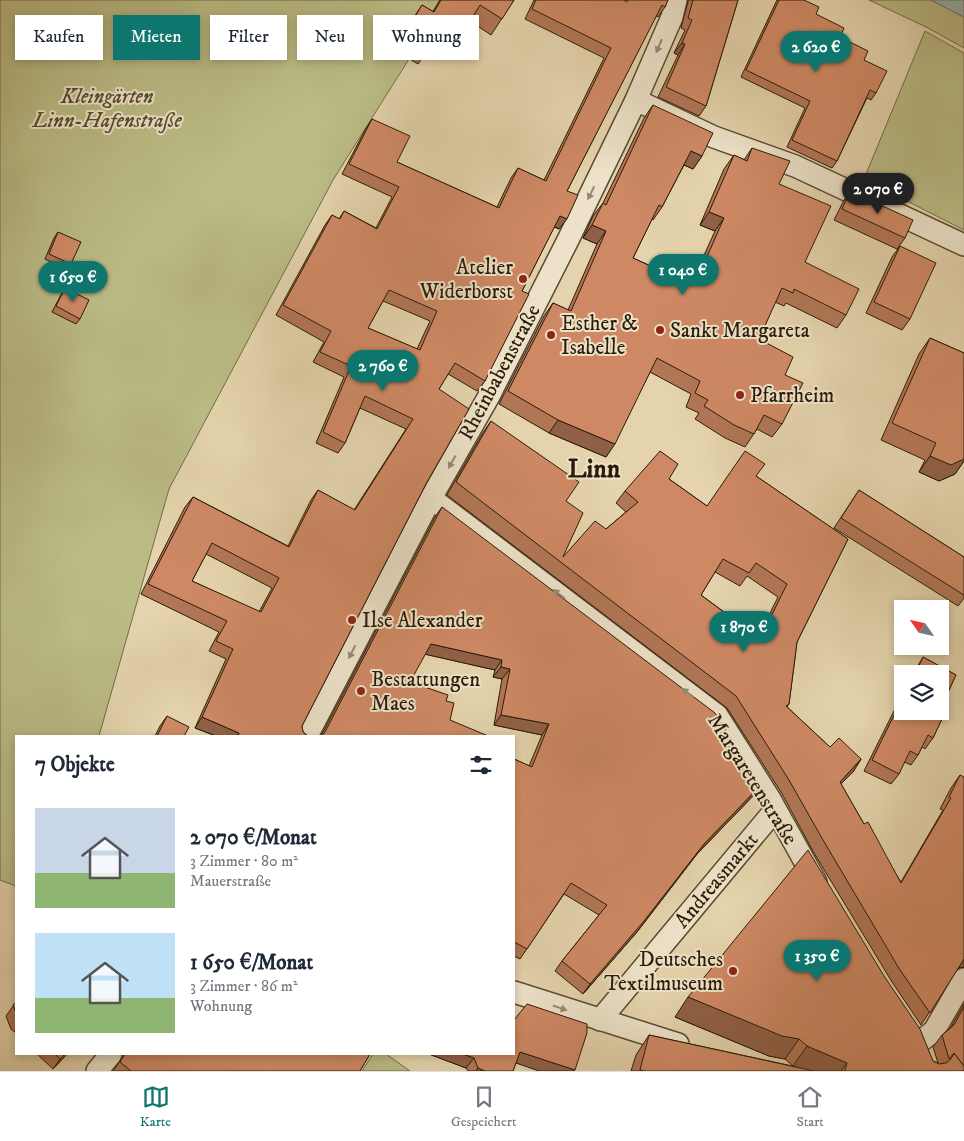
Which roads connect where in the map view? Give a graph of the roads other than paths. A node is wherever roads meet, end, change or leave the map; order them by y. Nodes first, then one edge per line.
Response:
1 (676, 0) edge
2 (636, 100) junction
3 (964, 246) edge
4 (432, 498) junction
5 (308, 735) edge
6 (775, 810) junction
7 (827, 900) edge
8 (964, 979) edge
9 (515, 992) edge
10 (600, 1020) junction
11 (693, 1049) edge
12 (110, 1055) edge
13 (926, 1064) edge
14 (97, 1071) edge

1 -> 2 street, Rheinbabenstraße
2 - 3 street
2 -> 4 street, Rheinbabenstraße
4 -> 5 street, Rheinbabenstraße
6 -> 4 street, Margaretenstraße
6 - 7 street, Margaretenstraße
6 - 10 street, Andreasmarkt
8 - 13 street
9 -> 10 street
10 - 11 street
12 - 14 street

